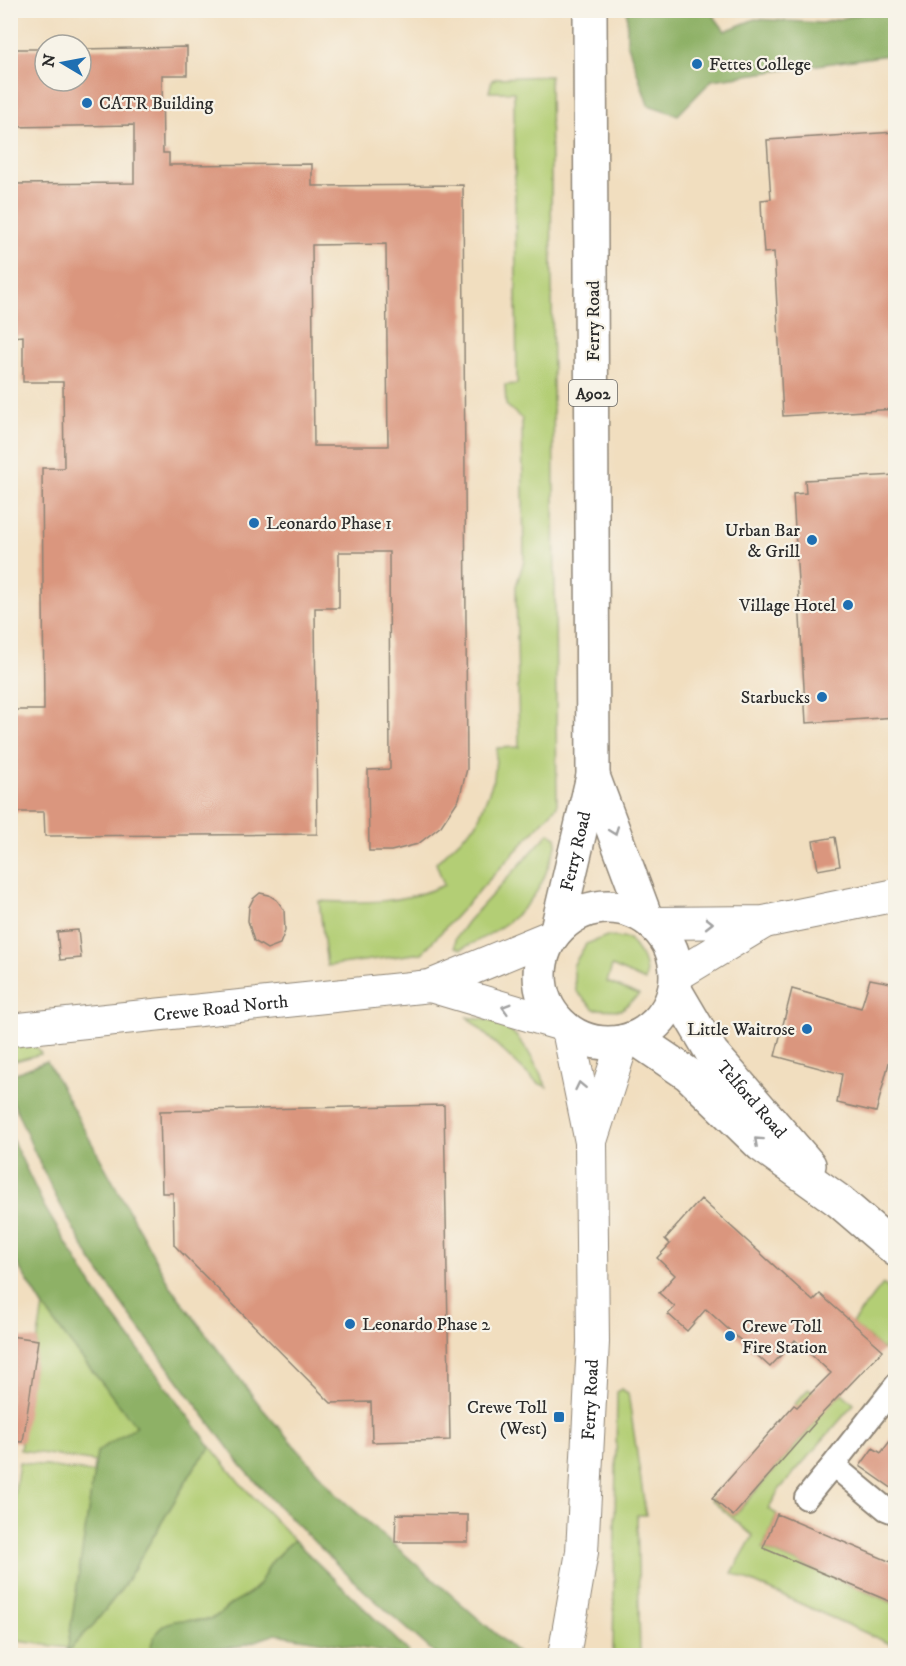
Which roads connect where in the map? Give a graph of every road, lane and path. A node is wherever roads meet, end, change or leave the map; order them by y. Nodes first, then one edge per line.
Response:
1 (590, 10) edge
2 (594, 776) junction
3 (896, 895) edge
4 (650, 920) junction
5 (764, 922) junction
6 (554, 933) junction
7 (676, 983) junction
8 (430, 986) junction
9 (565, 1027) junction
10 (10, 1030) edge
11 (629, 1040) junction
12 (591, 1142) junction
13 (839, 1201) junction
14 (896, 1250) edge
15 (896, 1385) edge
16 (832, 1465) junction
17 (806, 1498) dead end
18 (896, 1514) edge
19 (564, 1656) edge

1 - 2 main road, Ferry Road / A902
2 -> 4 main road, Ferry Road
2 - 6 main road, Ferry Road
3 - 5 street
4 -> 5 street
4 - 6 main road
4 - 7 main road
5 - 7 street
6 - 8 street, Crewe Road North
6 - 9 main road
7 - 11 main road
7 - 13 main road, Telford Road
9 -> 8 street, Crewe Road North
8 - 10 street, Crewe Road North
9 - 11 main road
12 -> 9 street, Ferry Road
11 - 12 street, Ferry Road
13 -> 11 main road, Telford Road
12 - 19 street, Ferry Road
13 - 14 main road, Telford Road
15 - 16 street
16 - 17 street
16 - 18 street

